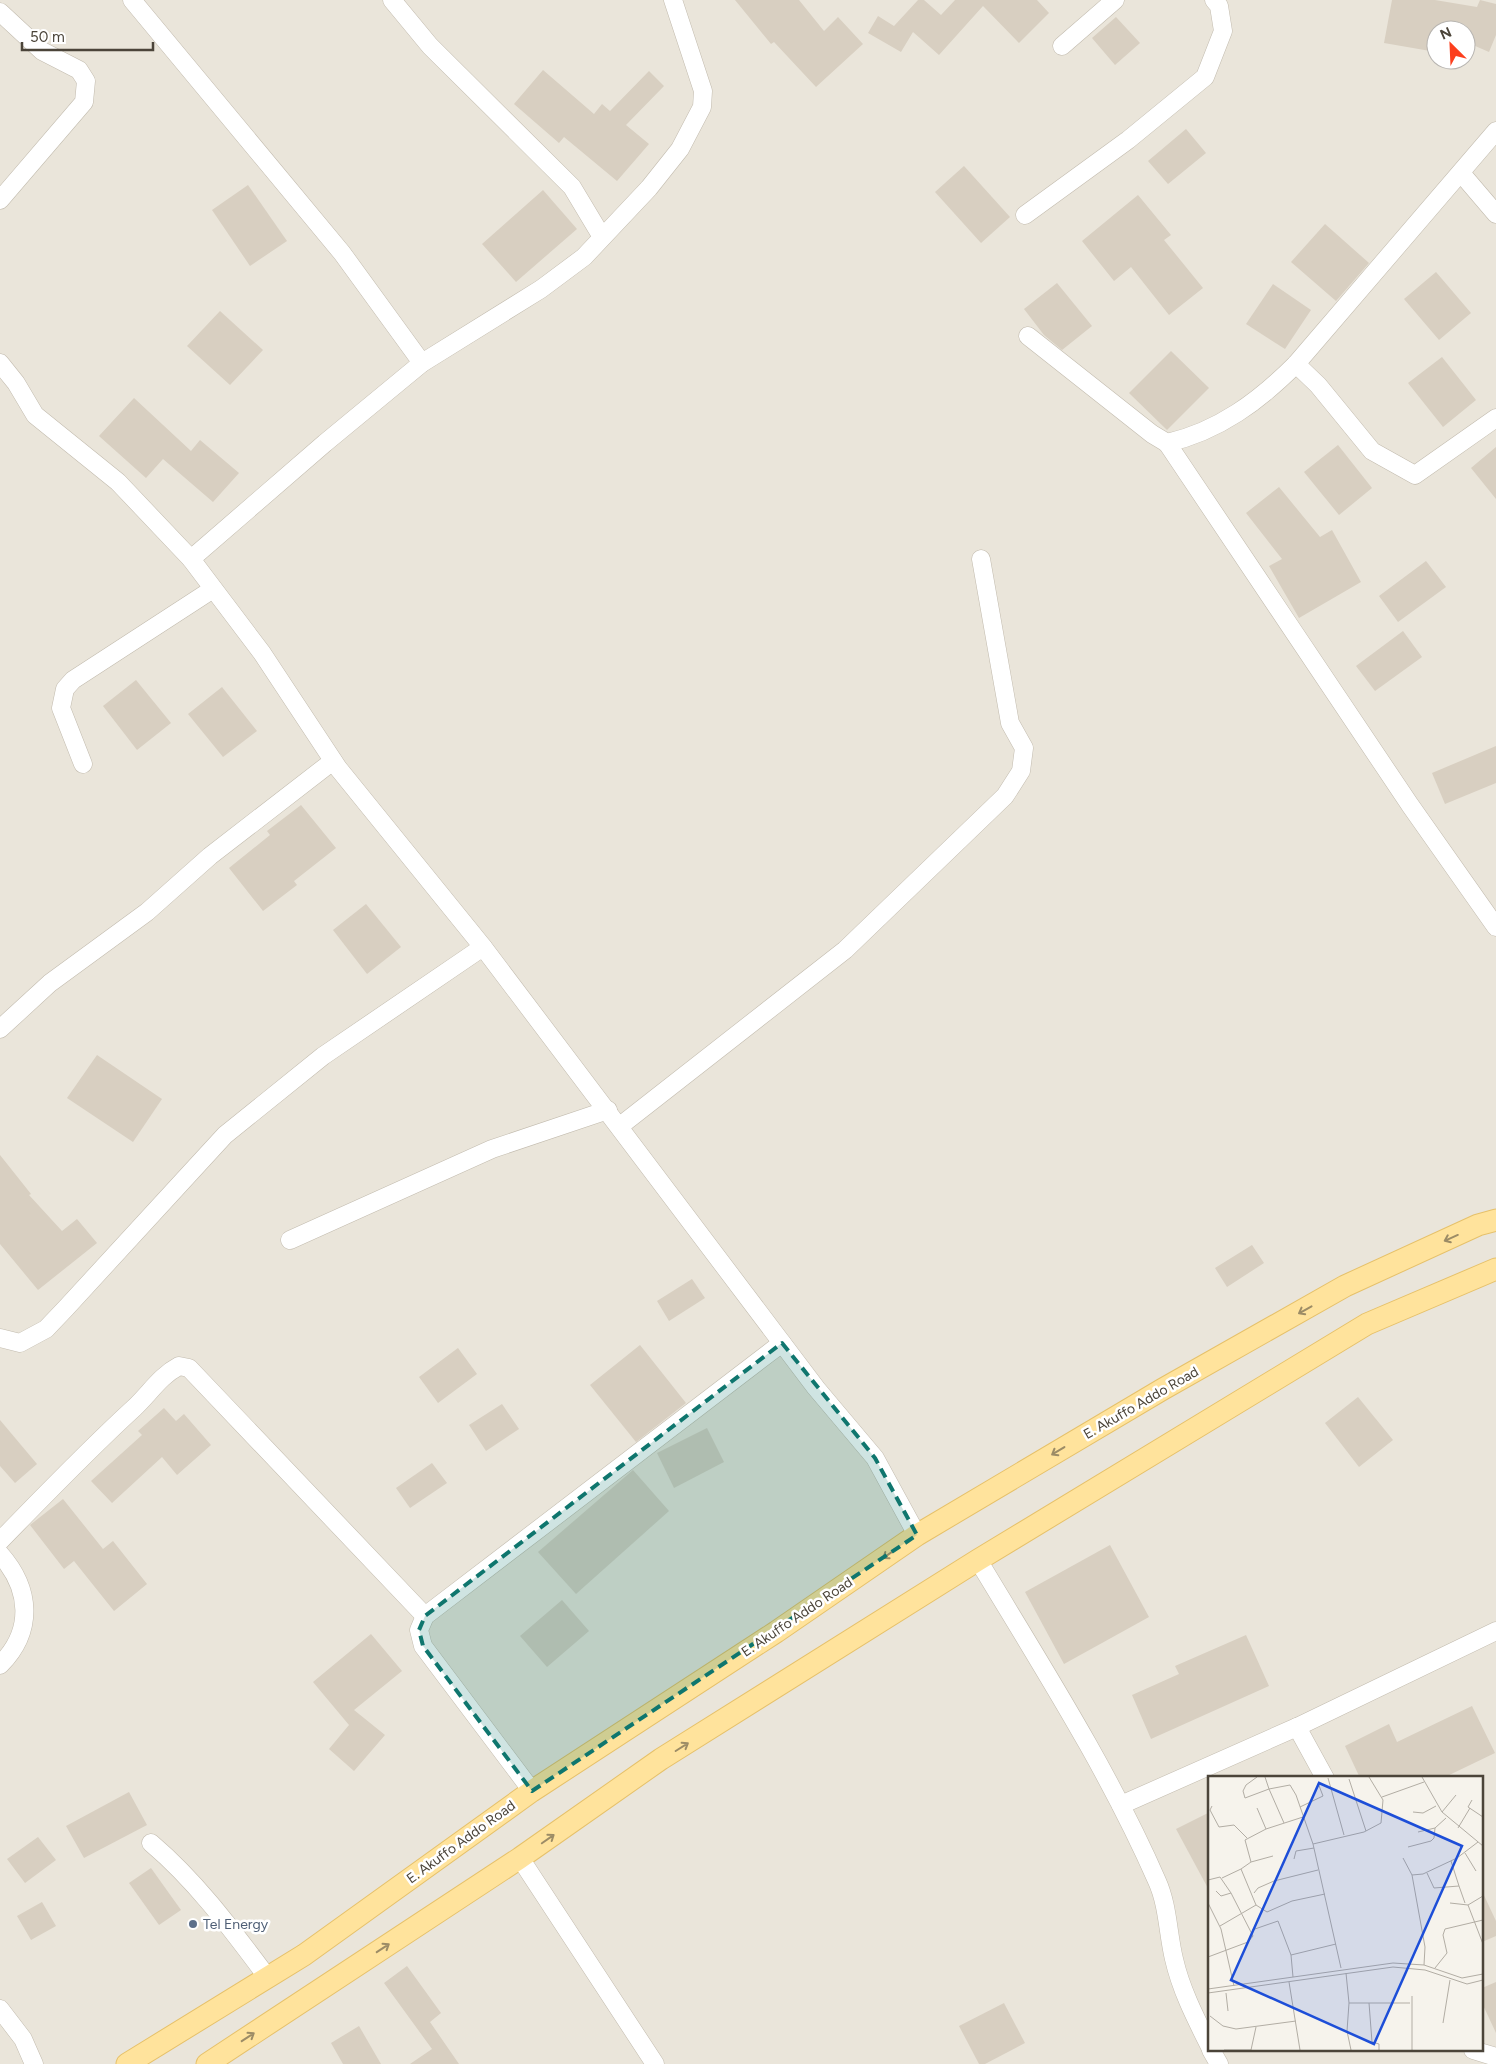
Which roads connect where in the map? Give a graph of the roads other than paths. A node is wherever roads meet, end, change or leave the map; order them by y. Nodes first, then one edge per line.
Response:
1 (132, 0) edge
2 (392, 0) edge
3 (672, 0) edge
4 (1115, 0) edge
5 (1214, 0) edge
6 (0, 12) edge
7 (1062, 46) dead end
8 (1496, 131) edge
9 (1460, 173) junction
10 (0, 200) edge
11 (1496, 214) edge
12 (1025, 215) dead end
13 (602, 237) junction
14 (1028, 336) dead end
15 (0, 363) edge
16 (422, 363) junction
17 (1296, 364) junction
18 (1496, 418) edge
19 (1167, 442) junction
20 (191, 559) junction
21 (981, 559) dead end
22 (213, 589) junction
23 (333, 761) junction
24 (83, 764) dead end
25 (1496, 927) edge
26 (483, 947) junction
27 (0, 1029) edge
28 (608, 1110) junction
29 (620, 1126) junction
30 (1496, 1220) edge
31 (290, 1240) dead end
32 (1496, 1269) edge
33 (0, 1338) edge
34 (782, 1343) junction
35 (917, 1535) junction
36 (0, 1541) edge
37 (0, 1554) edge
38 (978, 1560) junction
39 (425, 1616) junction
40 (1496, 1632) edge
41 (0, 1665) edge
42 (1297, 1727) junction
43 (1324, 1776) edge
44 (532, 1791) junction
45 (1121, 1805) junction
46 (151, 1842) dead end
47 (520, 1858) junction
48 (268, 1978) junction
49 (0, 2009) edge
50 (1208, 2045) edge
51 (1212, 2052) edge
52 (1480, 2052) edge
53 (1496, 2057) edge
54 (34, 2064) edge
55 (127, 2064) edge
56 (207, 2064) edge
57 (654, 2064) edge
58 (1220, 2064) edge

1 - 16 street
2 - 13 street
3 - 13 street
4 - 7 street
5 - 12 street
6 - 10 street
8 - 9 street
9 - 11 street
9 - 17 street
13 - 16 street
14 - 19 street
15 - 20 street
16 - 20 street
17 - 18 street
17 - 19 street
19 - 25 street
20 - 22 street
21 - 29 street
22 - 23 street
22 - 24 street
23 - 26 street
23 - 27 street
26 - 28 street
26 - 33 street
28 - 29 street
28 - 31 street
29 - 34 street
30 -> 35 main road, E. Akuffo Addo Road
32 - 38 main road
34 - 35 street
34 - 39 street
35 -> 44 main road, E. Akuffo Addo Road
36 - 39 street
37 - 41 street
38 - 45 street
47 -> 38 main road
39 - 44 street
40 - 42 street
42 - 43 street
42 - 45 street
44 - 48 main road, E. Akuffo Addo Road
45 - 50 street
46 - 48 street
56 -> 47 main road
47 - 57 street
48 - 55 main road, E. Akuffo Addo Road
49 - 54 street
51 - 58 street
52 - 53 street

